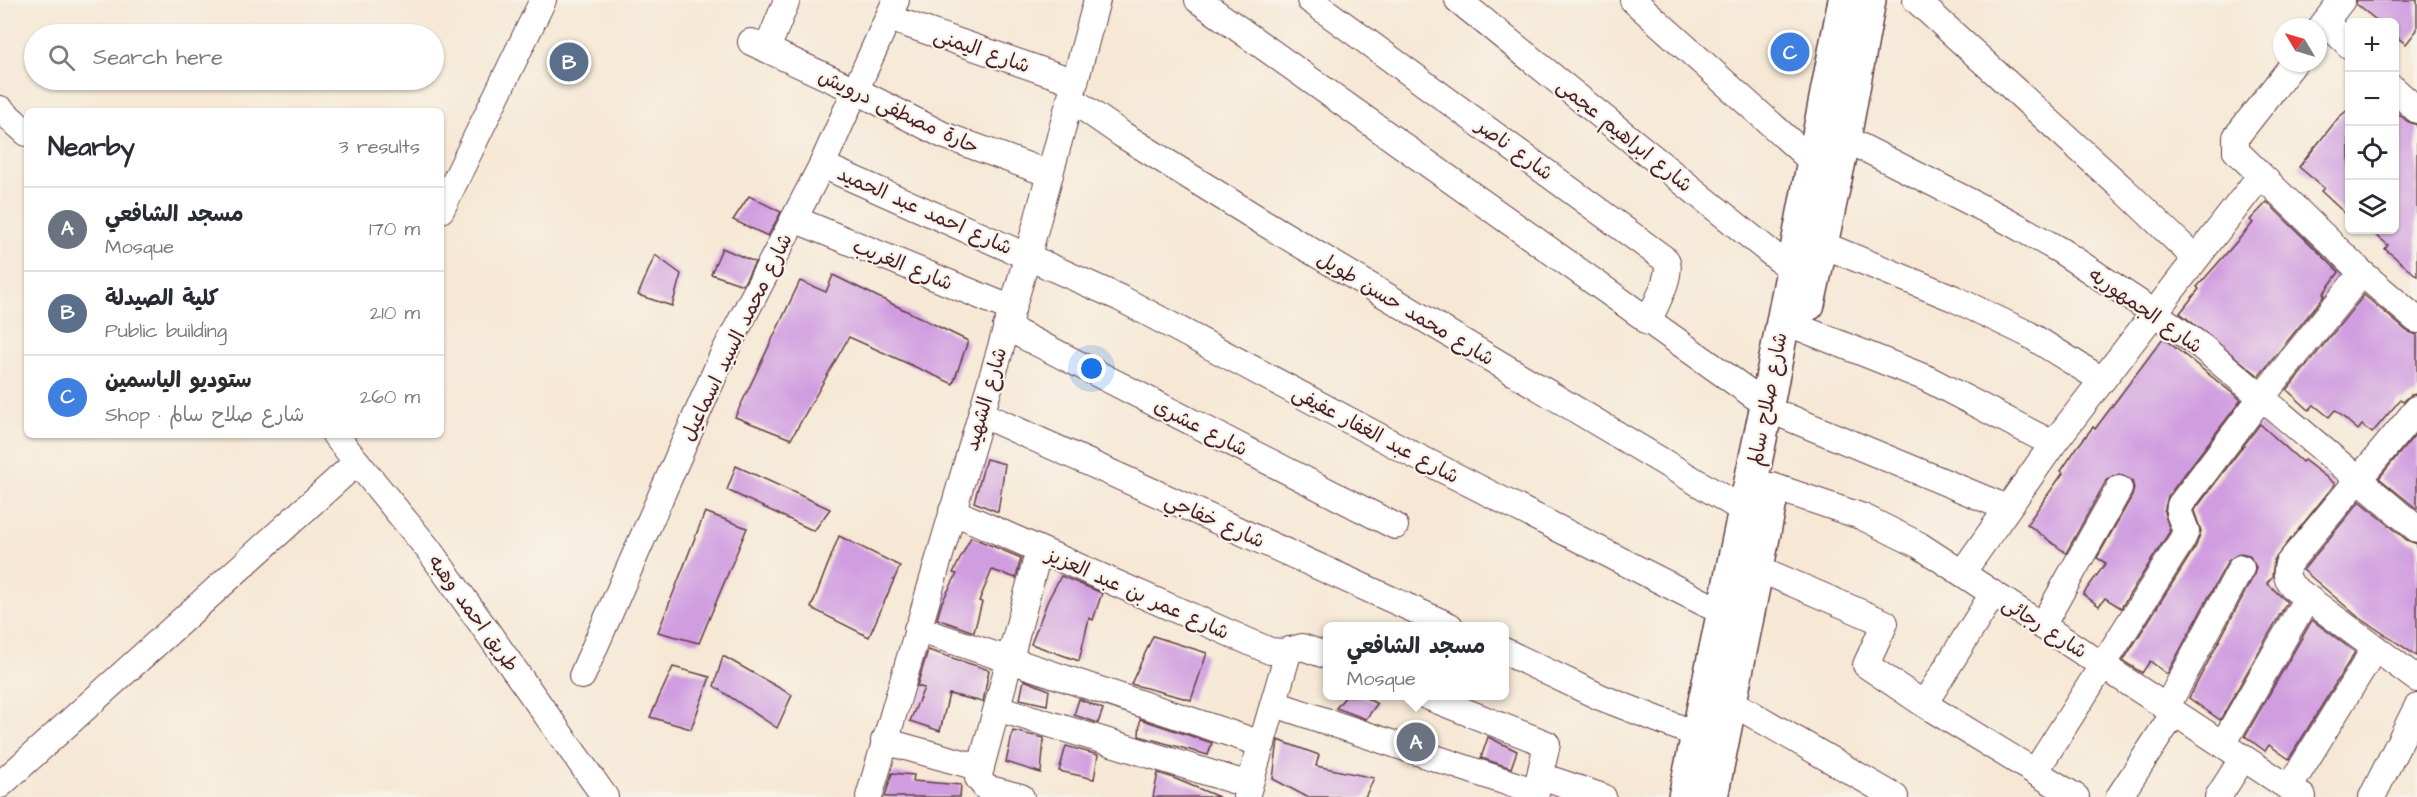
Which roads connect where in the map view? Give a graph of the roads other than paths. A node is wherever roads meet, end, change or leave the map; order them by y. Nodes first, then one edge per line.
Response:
1 (543, 0) edge
2 (787, 0) edge
3 (1098, 0) edge
4 (1198, 0) edge
5 (1310, 0) edge
6 (1458, 0) edge
7 (1634, 0) edge
8 (1845, 0) edge
9 (1869, 0) edge
10 (1916, 0) edge
11 (2342, 0) edge
12 (892, 9) edge
13 (2327, 19) edge
14 (2327, 31) edge
15 (2345, 43) edge
16 (2287, 72) edge
17 (857, 91) junction
18 (1073, 91) junction
19 (2399, 94) edge
20 (0, 109) edge
21 (2417, 110) edge
22 (24, 130) edge
23 (1844, 138) junction
24 (1812, 161) junction
25 (822, 165) junction
26 (1050, 174) junction
27 (2260, 176) junction
28 (444, 204) edge
29 (794, 219) junction
30 (1821, 244) junction
31 (1028, 255) junction
32 (2195, 258) junction
33 (1792, 270) junction
34 (2362, 273) junction
35 (2153, 312) junction
36 (1009, 318) junction
37 (2417, 320) edge
38 (1648, 321) junction
39 (1803, 329) junction
40 (2102, 380) junction
41 (2261, 398) junction
42 (2417, 409) edge
43 (1776, 410) junction
44 (981, 414) junction
45 (337, 438) edge
46 (2053, 444) junction
47 (357, 462) junction
48 (2359, 479) junction
49 (1772, 486) junction
50 (2119, 489) dead end
51 (2007, 508) junction
52 (952, 511) junction
53 (1745, 512) junction
54 (1395, 526) dead end
55 (2417, 529) edge
56 (1039, 550) junction
57 (1757, 568) junction
58 (2241, 568) dead end
59 (1962, 573) junction
60 (1994, 594) junction
61 (2307, 598) junction
62 (1724, 613) junction
63 (1439, 622) edge
64 (2042, 626) junction
65 (917, 629) junction
66 (2375, 648) junction
67 (1289, 650) junction
68 (1509, 653) edge
69 (1323, 654) edge
70 (1010, 658) junction
71 (2104, 665) junction
72 (582, 676) dead end
73 (2417, 679) edge
74 (1436, 700) edge
75 (1731, 702) junction
76 (1275, 704) junction
77 (1924, 704) junction
78 (2417, 707) edge
79 (997, 708) junction
80 (2170, 710) junction
81 (1698, 735) junction
82 (884, 741) junction
83 (1262, 744) junction
84 (2233, 751) junction
85 (981, 768) junction
86 (2036, 772) junction
87 (0, 784) edge
88 (1537, 788) edge
89 (1248, 791) edge
90 (2296, 792) edge
91 (605, 797) edge
92 (869, 797) edge
93 (1021, 797) edge
94 (1603, 797) edge
95 (1685, 797) edge
96 (1711, 797) edge
97 (1896, 797) edge
98 (2076, 797) edge
99 (2119, 797) edge
100 (2218, 797) edge
101 (2372, 797) edge

1 - 28 street
2 - 17 street, حارة مصطفى درويش
3 - 18 street, شارع الشهيد
4 - 38 street
5 - 38 street, شارع ناصر
6 - 33 street, شارع ابراهيم عجمى
7 - 24 street
8 - 24 main road, شارع صلاح سالم
9 - 23 main road, شارع صلاح سالم
10 - 32 street
11 - 13 street
12 - 17 street, شارع محمد السيد اسماعيل
12 - 18 street, شارع اليمنى
14 - 15 street
16 - 27 street
17 - 25 street, شارع محمد السيد اسماعيل
17 - 26 street, حارة مصطفى درويش
18 - 26 street, شارع الشهيد
18 - 53 street, شارع محمد حسن طويل
19 - 21 street
20 - 22 street
23 - 30 main road, شارع صلاح سالم
23 - 35 street, شارع الجمهوريه
24 - 33 main road, شارع صلاح سالم
25 - 29 street, شارع محمد السيد اسماعيل
25 - 31 street, شارع احمد عبد الحميد
26 - 31 street, شارع الشهيد
27 - 32 street
27 - 34 street
29 - 36 street, شارع الغريب
29 - 72 street, شارع محمد السيد اسماعيل
30 - 39 main road, شارع صلاح سالم
30 - 40 street
31 - 36 street, شارع الشهيد
31 - 62 street, شارع عبد الغفار عفيفى
32 - 35 street
33 - 43 main road, شارع صلاح سالم
34 - 37 street
34 - 41 street
35 - 40 street
35 - 41 street, شارع الجمهوريه
36 - 44 street, شارع الشهيد
36 - 54 street, شارع عشرى
38 - 43 street
39 - 43 main road, شارع صلاح سالم
39 - 46 street
40 - 46 street
41 - 48 street, شارع الجمهوريه
41 - 71 street
42 - 48 street
43 - 49 main road, شارع صلاح سالم
43 - 51 street
43 - 53 main road, شارع صلاح سالم
44 - 52 street, شارع الشهيد
44 - 63 street, شارع خفاجي
45 - 47 street, طريق احمد وهبه
46 - 51 street
47 - 87 street
47 - 91 street, طريق احمد وهبه
48 - 55 street, شارع الجمهوريه
48 - 61 street
49 - 57 main road, شارع صلاح سالم
49 - 59 street, شارع رجائى
50 - 64 street
51 - 59 street
52 - 56 street, شارع عمر بن عبد العزيز
52 - 65 street, شارع الشهيد
53 - 62 main road, شارع صلاح سالم
56 - 67 street, شارع عمر بن عبد العزيز
56 - 70 street
57 - 75 main road, شارع صلاح سالم
57 - 77 street
58 - 80 street
59 - 60 street, شارع رجائى
60 - 64 street, شارع رجائى
60 - 77 street
61 - 66 street
61 - 84 street
62 - 81 main road, شارع صلاح سالم
64 - 71 street, شارع رجائى
65 - 70 street
65 - 82 street, شارع الشهيد
66 - 73 street
66 - 90 street
67 - 69 street, شارع عمر بن عبد العزيز
67 - 76 street
68 - 81 street
70 - 79 street
70 - 83 street
71 - 80 street, شارع رجائى
71 - 86 street
74 - 88 street
75 - 96 main road, شارع صلاح سالم
75 - 97 street
76 - 83 street
76 - 88 street
77 - 86 street
78 - 101 street
79 - 85 street
79 - 89 street
80 - 84 street, شارع رجائى
80 - 99 street
81 - 95 main road, شارع صلاح سالم
82 - 85 street
82 - 92 street, شارع الشهيد
83 - 89 street
84 - 90 street, شارع رجائى
84 - 100 street
85 - 93 street
86 - 98 street
88 - 94 street

